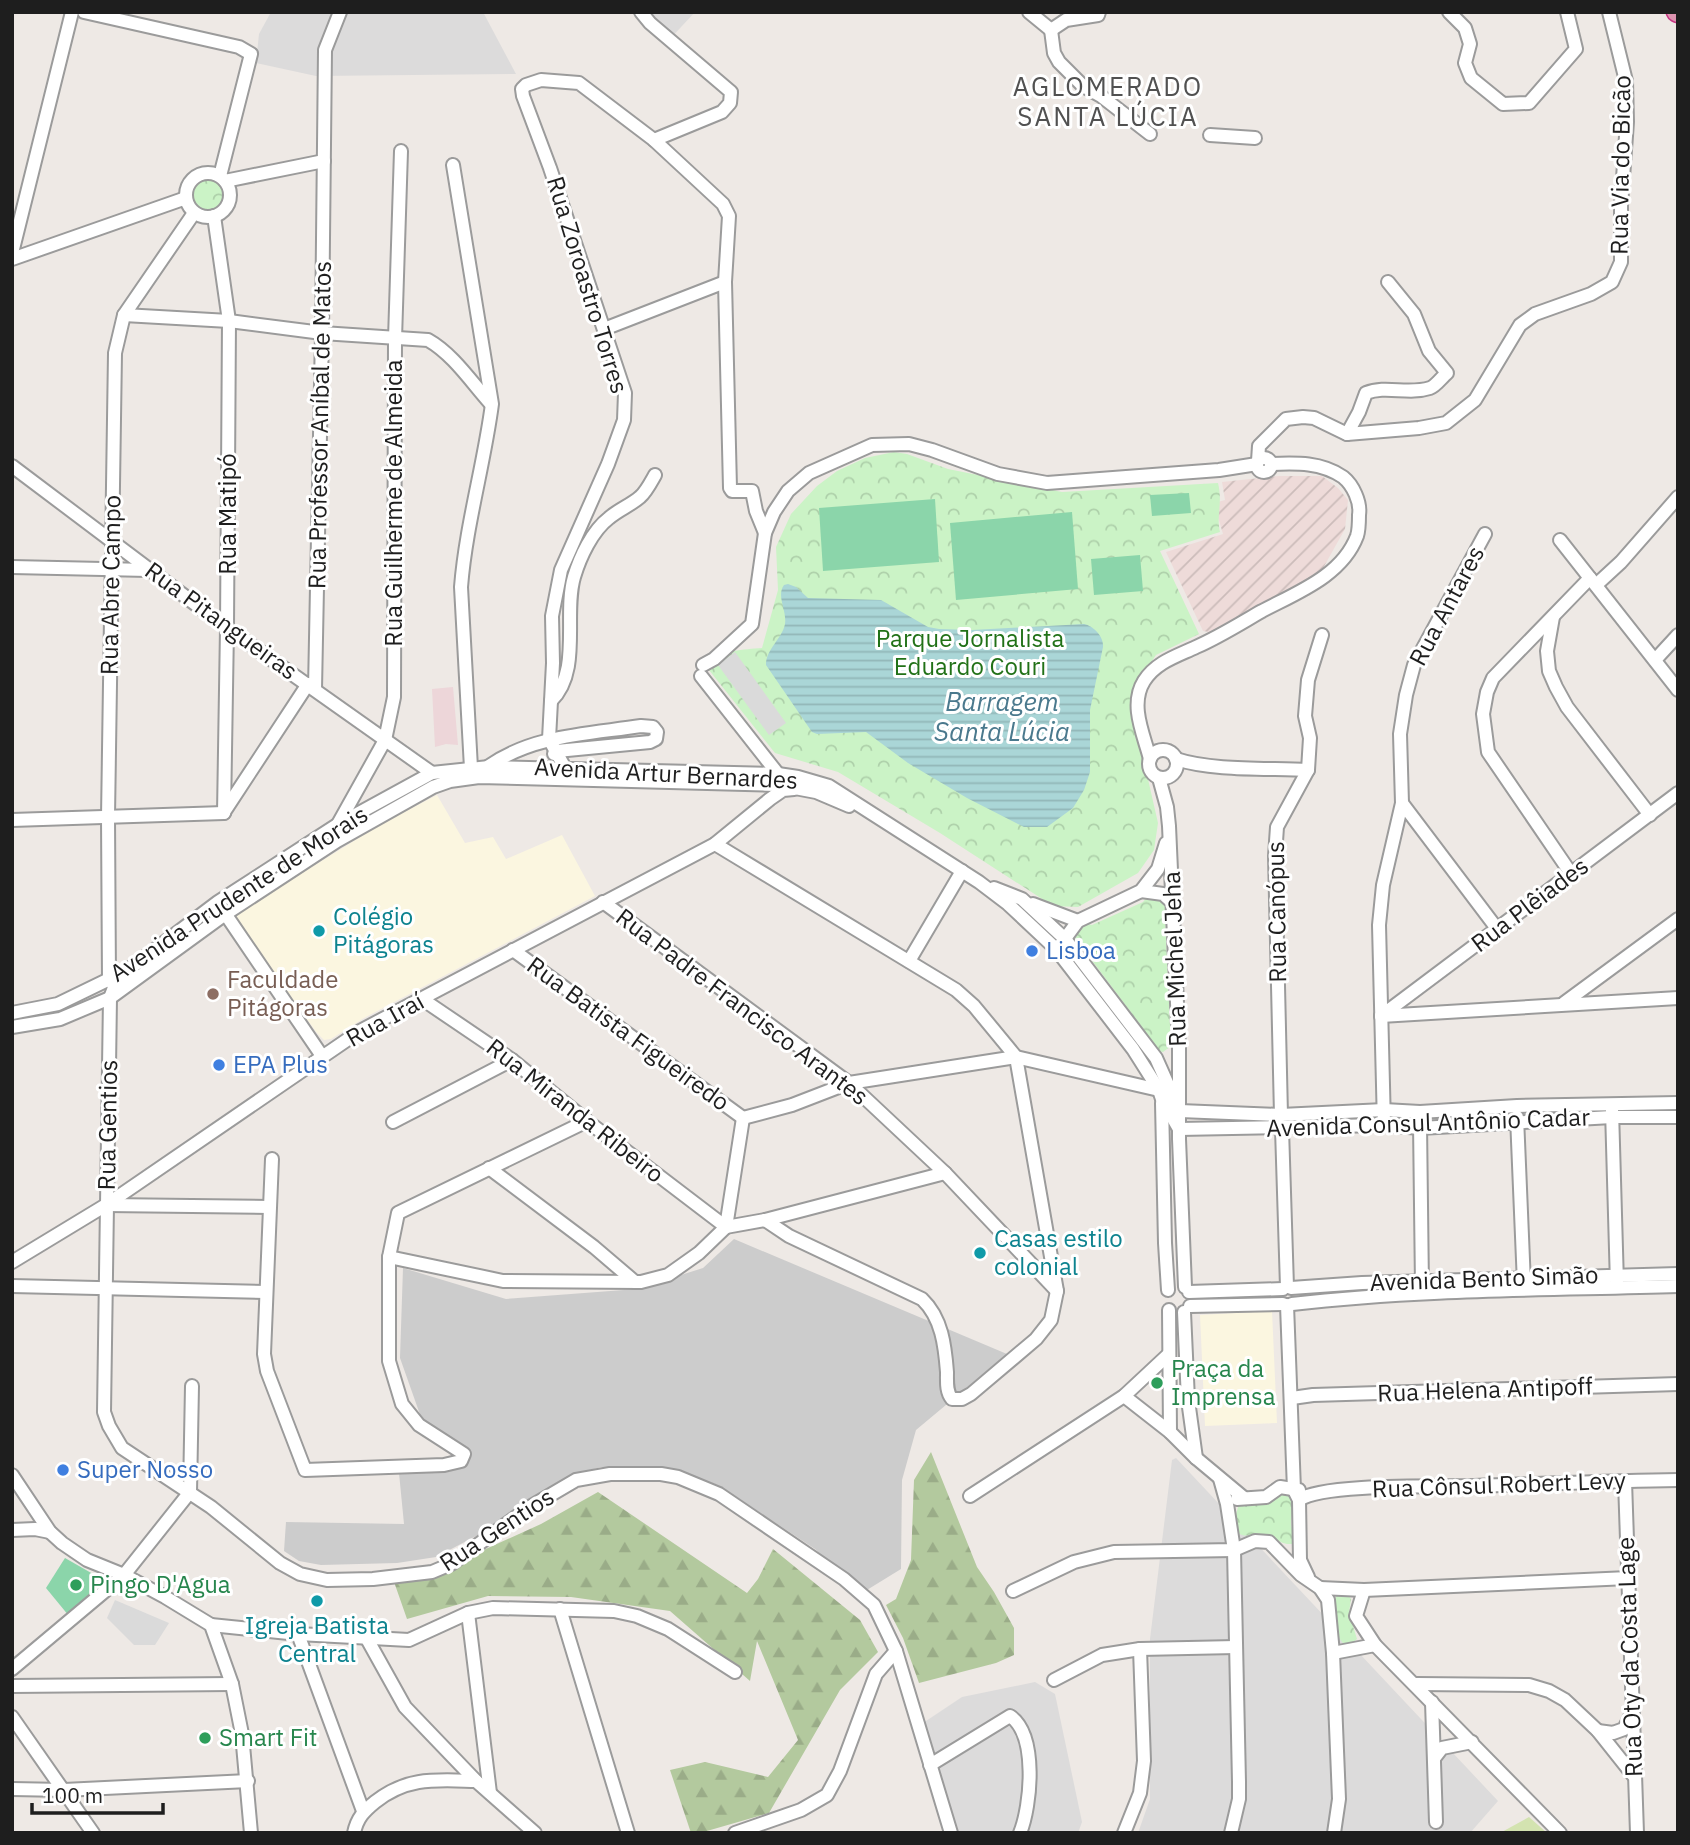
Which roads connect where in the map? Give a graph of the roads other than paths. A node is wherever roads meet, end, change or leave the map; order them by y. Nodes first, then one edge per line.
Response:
1 (72, 12) edge
2 (84, 12) edge
3 (340, 12) edge
4 (641, 12) edge
5 (1029, 12) edge
6 (1099, 12) edge
7 (1449, 12) edge
8 (1567, 12) edge
9 (1609, 12) edge
10 (1051, 30) junction
11 (1150, 134) dead end
12 (1210, 135) dead end
13 (1255, 138) dead end
14 (654, 140) junction
15 (401, 151) dead end
16 (324, 161) junction
17 (453, 165) dead end
18 (222, 178) junction
19 (186, 198) junction
20 (18, 199) edge
21 (194, 213) junction
22 (214, 216) junction
23 (12, 253) edge
24 (12, 259) edge
25 (725, 282) junction
26 (1388, 282) dead end
27 (124, 315) junction
28 (229, 321) junction
29 (604, 329) junction
30 (322, 333) junction
31 (395, 339) junction
32 (492, 404) junction
33 (1347, 434) junction
34 (1264, 464) junction
35 (12, 466) edge
36 (655, 475) dead end
37 (1678, 497) edge
38 (1485, 534) dead end
39 (764, 539) junction
40 (112, 540) junction
41 (1560, 540) dead end
42 (12, 567) edge
43 (111, 567) junction
44 (149, 570) junction
45 (1593, 582) junction
46 (1553, 617) junction
47 (227, 628) junction
48 (1322, 635) dead end
49 (1678, 635) edge
50 (1655, 660) junction
51 (311, 686) junction
52 (1678, 690) edge
53 (551, 701) junction
54 (549, 739) junction
55 (385, 740) junction
56 (536, 743) junction
57 (757, 749) junction
58 (557, 751) junction
59 (1153, 756) junction
60 (489, 767) junction
61 (540, 767) junction
62 (471, 768) junction
63 (565, 768) junction
64 (1170, 770) junction
65 (1308, 770) junction
66 (432, 773) junction
67 (519, 778) junction
68 (757, 779) junction
69 (779, 780) junction
70 (800, 782) junction
71 (1678, 793) edge
72 (770, 799) junction
73 (1402, 803) junction
74 (223, 813) junction
75 (1650, 815) junction
76 (108, 817) junction
77 (12, 820) edge
78 (337, 825) junction
79 (1169, 826) junction
80 (337, 841) junction
81 (715, 844) junction
82 (962, 871) junction
83 (1572, 875) junction
84 (979, 882) junction
85 (1141, 891) junction
86 (1022, 900) junction
87 (218, 902) junction
88 (603, 902) junction
89 (1172, 903) junction
90 (224, 915) junction
91 (1678, 919) edge
92 (1078, 921) junction
93 (1497, 930) junction
94 (1061, 944) junction
95 (513, 950) junction
96 (909, 961) junction
97 (128, 970) junction
98 (109, 981) junction
99 (110, 998) junction
100 (1678, 998) edge
101 (422, 999) junction
102 (1564, 1003) junction
103 (12, 1013) edge
104 (1381, 1016) junction
105 (12, 1027) edge
106 (1179, 1047) junction
107 (1133, 1049) junction
108 (322, 1056) junction
109 (1016, 1058) junction
110 (1156, 1058) junction
111 (512, 1060) junction
112 (849, 1083) junction
113 (1160, 1094) junction
114 (1678, 1103) edge
115 (1612, 1104) junction
116 (1517, 1106) junction
117 (1384, 1110) junction
118 (1180, 1111) junction
119 (1420, 1112) junction
120 (1612, 1117) junction
121 (1678, 1117) edge
122 (743, 1118) junction
123 (587, 1121) junction
124 (393, 1122) dead end
125 (1282, 1122) junction
126 (1517, 1123) junction
127 (1384, 1125) junction
128 (1420, 1128) junction
129 (1178, 1129) junction
130 (272, 1159) dead end
131 (489, 1168) junction
132 (945, 1173) junction
133 (106, 1205) junction
134 (270, 1207) junction
135 (88, 1216) junction
136 (765, 1220) junction
137 (726, 1227) junction
138 (106, 1230) junction
139 (389, 1257) junction
140 (12, 1262) edge
141 (1678, 1273) edge
142 (635, 1282) junction
143 (1617, 1282) junction
144 (1524, 1285) junction
145 (12, 1286) edge
146 (1678, 1286) edge
147 (1422, 1287) junction
148 (1287, 1288) junction
149 (105, 1289) junction
150 (1187, 1289) junction
151 (1168, 1290) junction
152 (1057, 1291) junction
153 (267, 1292) junction
154 (1288, 1304) junction
155 (1187, 1309) junction
156 (1169, 1310) junction
157 (1169, 1354) junction
158 (1678, 1384) edge
159 (192, 1385) dead end
160 (1124, 1396) junction
161 (1292, 1398) junction
162 (1188, 1400) junction
163 (1170, 1432) junction
164 (1196, 1458) junction
165 (12, 1475) edge
166 (1220, 1479) junction
167 (1678, 1480) edge
168 (1625, 1481) junction
169 (190, 1492) junction
170 (1297, 1495) junction
171 (970, 1496) dead end
172 (1244, 1498) junction
173 (1227, 1504) junction
174 (12, 1530) edge
175 (50, 1532) junction
176 (1300, 1545) junction
177 (1240, 1546) junction
178 (1278, 1551) junction
179 (124, 1575) junction
180 (1628, 1578) junction
181 (1315, 1584) junction
182 (1364, 1590) junction
183 (1013, 1591) dead end
184 (559, 1609) junction
185 (468, 1613) junction
186 (211, 1625) junction
187 (298, 1634) junction
188 (366, 1637) junction
189 (1375, 1645) junction
190 (1236, 1647) junction
191 (1140, 1649) junction
192 (896, 1651) junction
193 (1333, 1653) junction
194 (12, 1669) edge
195 (735, 1672) dead end
196 (1054, 1680) dead end
197 (1416, 1684) junction
198 (232, 1685) junction
199 (12, 1686) edge
200 (1432, 1702) junction
201 (1632, 1713) junction
202 (12, 1717) edge
203 (1598, 1731) junction
204 (1472, 1742) junction
205 (1435, 1757) junction
206 (930, 1765) junction
207 (1633, 1775) junction
208 (248, 1781) junction
209 (476, 1781) junction
210 (12, 1789) edge
211 (64, 1790) junction
212 (490, 1793) junction
213 (363, 1811) junction
214 (1436, 1822) dead end
215 (771, 1827) edge
216 (528, 1830) edge
217 (93, 1833) edge
218 (251, 1833) edge
219 (354, 1833) edge
220 (628, 1833) edge
221 (735, 1833) edge
222 (951, 1833) edge
223 (1020, 1833) edge
224 (1124, 1833) edge
225 (1231, 1833) edge
226 (1334, 1833) edge
227 (1560, 1833) edge
228 (1637, 1833) edge

1 - 20 street
2 - 18 street
3 - 16 street, Rua Professor Aníbal de Matos
4 - 14 street
5 - 10 street
6 - 10 street
7 - 8 street
9 - 33 street, Rua Via do Bicão
10 - 11 street
12 - 13 street
14 - 25 street
14 - 29 street, Rua Zoroastro Torres
15 - 31 street, Rua Guilherme de Almeida
16 - 18 street
16 - 30 street, Rua Professor Aníbal de Matos
17 - 32 street
18 - 19 street
18 - 22 street
19 - 21 street
19 - 24 street
20 - 23 street
21 - 22 street
21 - 27 street, Rua Abre Campo
22 - 28 street, Rua Matipó
25 - 29 street
25 - 39 street
26 - 33 street
27 - 28 street
27 - 40 street, Rua Abre Campo
28 - 30 street
28 - 47 street, Rua Matipó
29 - 53 street, Rua Zoroastro Torres
30 - 31 street
30 - 51 street, Rua Professor Aníbal de Matos
31 - 32 street
31 - 55 street, Rua Guilherme de Almeida
32 - 62 street
33 - 34 street
34 - 39 street
34 - 59 street
35 - 40 street, Rua Pitangueiras
36 - 53 street
37 - 45 street
38 - 73 street, Rua Antares
39 - 57 street
40 - 43 street, Rua Abre Campo
40 - 44 street, Rua Pitangueiras
41 - 45 street
42 - 43 street
43 - 44 street
43 - 76 street, Rua Abre Campo
44 - 47 street, Rua Pitangueiras
45 - 46 street
45 - 50 street
46 - 75 street
46 - 83 street
47 - 51 street, Rua Pitangueiras
47 - 74 street, Rua Matipó
48 - 65 street, Rua Canópus
49 - 50 street
50 - 52 street
51 - 55 street, Rua Pitangueiras
51 - 74 street
53 - 54 street, Rua Zoroastro Torres
54 - 56 street, Avenida Prudente de Morais
54 - 58 street
54 - 58 street, Avenida Prudente de Morais
55 - 66 street, Rua Pitangueiras
55 - 78 street, Rua Guilherme de Almeida
56 - 60 street, Avenida Prudente de Morais
56 - 61 street
57 - 68 street
57 - 69 street
58 - 61 street
58 - 63 street
59 - 64 street, Rua Michel Jeha
59 - 64 street
60 - 61 street, Avenida Artur Bernardes
60 - 62 street, Avenida Prudente de Morais
61 - 63 street, Avenida Artur Bernardes
61 - 67 street
62 - 66 street, Avenida Prudente de Morais
63 - 68 street, Avenida Artur Bernardes
64 - 65 street
64 - 79 street, Rua Michel Jeha
65 - 125 street, Rua Canópus
66 - 78 street, Avenida Prudente de Morais
67 - 68 street, Avenida Artur Bernardes
67 - 80 street, Avenida Prudente de Morais
68 - 69 street, Avenida Artur Bernardes
68 - 72 street
69 - 70 street, Avenida Artur Bernardes
69 - 72 street
70 - 72 street, Rua Iraí
70 - 82 street, Avenida Artur Bernardes
71 - 75 street, Rua Plêiades
72 - 81 street, Rua Iraí
73 - 93 street
73 - 104 street, Rua Antares
74 - 76 street
75 - 83 street, Rua Plêiades
76 - 77 street
76 - 98 street, Rua Abre Campo
78 - 80 street, Rua Guilherme de Almeida
78 - 87 street, Avenida Prudente de Morais
79 - 85 street
79 - 89 street, Rua Michel Jeha
80 - 90 street, Avenida Prudente de Morais
81 - 88 street, Rua Iraí
81 - 96 street
82 - 84 street, Avenida Artur Bernardes
82 - 96 street
83 - 93 street, Rua Plêiades
84 - 86 street, Avenida Artur Bernardes
84 - 94 street, Avenida Artur Bernardes
85 - 89 street
85 - 92 street
86 - 92 street
86 - 94 street, Avenida Artur Bernardes
87 - 90 street
87 - 97 street, Avenida Prudente de Morais
88 - 95 street, Rua Iraí
88 - 112 street, Rua Padre Francisco Arantes
89 - 106 street, Rua Michel Jeha
90 - 99 street, Avenida Prudente de Morais
90 - 108 street
91 - 102 street
92 - 94 street
93 - 104 street, Rua Plêiades
94 - 107 street, Avenida Artur Bernardes
94 - 110 street, Avenida Artur Bernardes
95 - 101 street, Rua Iraí
95 - 122 street, Rua Batista Figueiredo
96 - 109 street
97 - 98 street, Avenida Prudente de Morais
97 - 99 street
98 - 103 street, Avenida Prudente de Morais
99 - 105 street, Avenida Prudente de Morais
99 - 133 street, Rua Gentios
100 - 102 street
101 - 108 street, Rua Iraí
101 - 111 street, Rua Miranda Ribeiro
102 - 104 street
104 - 117 street, Rua Antares
106 - 110 street
106 - 118 street, Rua Michel Jeha
107 - 110 street
107 - 113 street, Avenida Artur Bernardes
108 - 133 street, Rua Iraí
109 - 112 street
109 - 113 street
109 - 152 street
110 - 118 street, Avenida Artur Bernardes
111 - 123 street, Rua Miranda Ribeiro
111 - 124 street
112 - 122 street
112 - 132 street, Rua Padre Francisco Arantes
113 - 129 street, Avenida Artur Bernardes
113 - 151 street
114 - 115 street, Avenida Consul Antônio Cadar
115 - 116 street, Avenida Consul Antônio Cadar
115 - 120 street
116 - 119 street, Avenida Consul Antônio Cadar
116 - 126 street
117 - 119 street, Avenida Consul Antônio Cadar
117 - 125 street, Avenida Consul Antônio Cadar
117 - 127 street, Rua Antares
118 - 125 street, Avenida Consul Antônio Cadar
118 - 129 street, Rua Michel Jeha
119 - 128 street
120 - 121 street, Avenida Consul Antônio Cadar
120 - 126 street, Avenida Consul Antônio Cadar
120 - 143 street
122 - 137 street
123 - 131 street
123 - 137 street, Rua Miranda Ribeiro
125 - 127 street, Avenida Consul Antônio Cadar
125 - 129 street, Avenida Consul Antônio Cadar
125 - 148 street, Rua Canópus
126 - 128 street, Avenida Consul Antônio Cadar
126 - 144 street
127 - 128 street, Avenida Consul Antônio Cadar
128 - 147 street
129 - 150 street, Rua Michel Jeha
130 - 134 street
131 - 139 street
131 - 142 street
132 - 136 street
132 - 152 street, Rua Padre Francisco Arantes
133 - 134 street
133 - 135 street, Rua Iraí
133 - 138 street, Rua Gentios
134 - 153 street
135 - 138 street
135 - 140 street, Rua Iraí
136 - 137 street
136 - 152 street
137 - 142 street
138 - 149 street, Rua Gentios
139 - 142 street
139 - 153 street
141 - 143 street, Avenida Bento Simão
143 - 144 street, Avenida Bento Simão
143 - 146 street, Avenida Bento Simão
144 - 147 street, Avenida Bento Simão
145 - 149 street
147 - 148 street, Avenida Bento Simão
147 - 154 street, Avenida Bento Simão
148 - 150 street, Avenida Bento Simão
148 - 154 street, Rua Canópus
149 - 153 street
149 - 169 street, Rua Gentios
150 - 151 street
150 - 155 street
151 - 156 street
154 - 155 street, Avenida Bento Simão
154 - 161 street, Rua Canópus
155 - 156 street
155 - 162 street
156 - 157 street
157 - 160 street
157 - 163 street
158 - 161 street, Rua Helena Antipoff
159 - 169 street
160 - 163 street
160 - 171 street
161 - 170 street, Rua Canópus
162 - 163 street
162 - 164 street
163 - 164 street
164 - 166 street
165 - 175 street
166 - 172 street
166 - 173 street
167 - 168 street, Rua Cônsul Robert Levy
168 - 170 street, Rua Cônsul Robert Levy
168 - 180 street, Rua Oty da Costa Lage
169 - 179 street
169 - 192 street, Rua Gentios
170 - 172 street
170 - 176 street
172 - 173 street
173 - 177 street
174 - 175 street
175 - 179 street
176 - 178 street
176 - 181 street
177 - 178 street
177 - 183 street
177 - 190 street
178 - 181 street
179 - 186 street
179 - 194 street
180 - 182 street
180 - 201 street, Rua Oty da Costa Lage
181 - 182 street
181 - 193 street
182 - 189 street
184 - 185 street
184 - 195 street
184 - 220 street
185 - 188 street
185 - 212 street
186 - 187 street
186 - 198 street
187 - 188 street
187 - 213 street
188 - 209 street
189 - 193 street
189 - 197 street
190 - 191 street
190 - 225 street
191 - 196 street
191 - 224 street
192 - 206 street, Rua Gentios
192 - 215 street
193 - 226 street
197 - 200 street
197 - 203 street
198 - 199 street
198 - 208 street
200 - 204 street
200 - 205 street
201 - 203 street
201 - 207 street, Rua Oty da Costa Lage
202 - 211 street
203 - 207 street
204 - 205 street
204 - 227 street
205 - 214 street
206 - 222 street, Rua Gentios
206 - 223 street
207 - 228 street, Rua Oty da Costa Lage
208 - 211 street
208 - 218 street
209 - 212 street
209 - 213 street
210 - 211 street
211 - 217 street
212 - 216 street
213 - 219 street
215 - 221 street

